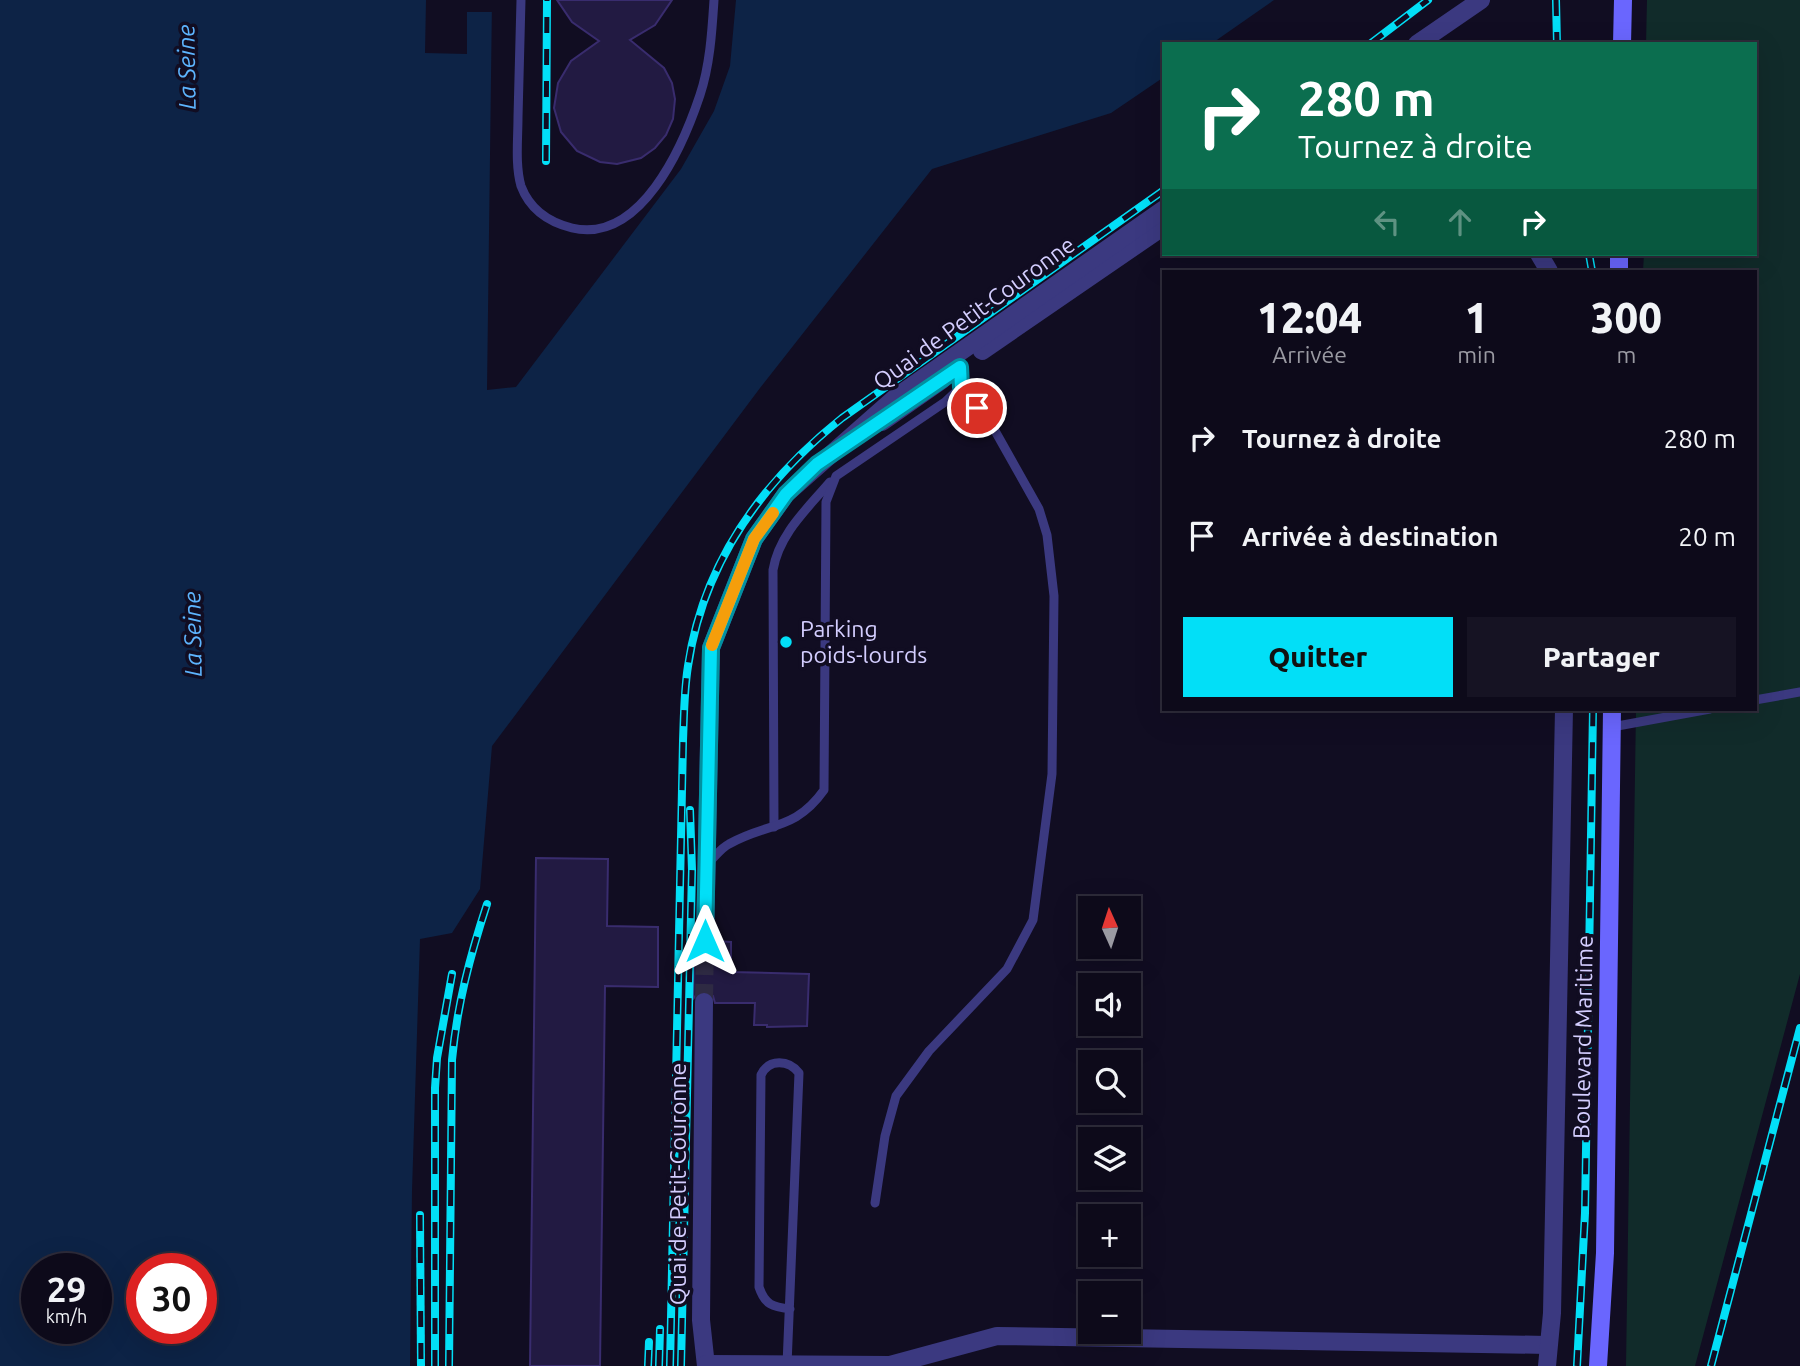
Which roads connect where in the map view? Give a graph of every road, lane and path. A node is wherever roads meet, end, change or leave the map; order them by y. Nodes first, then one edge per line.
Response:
1 (521, 0) edge
2 (714, 0) edge
3 (1481, 0) edge
4 (1623, 0) edge
5 (1420, 42) edge
6 (1622, 42) edge
7 (1162, 210) edge
8 (1162, 227) edge
9 (957, 362) junction
10 (961, 387) junction
11 (836, 476) junction
12 (1800, 692) edge
13 (1757, 700) edge
14 (1564, 711) edge
15 (1612, 711) edge
16 (1699, 711) edge
17 (1612, 727) junction
18 (774, 827) junction
19 (706, 866) junction
20 (705, 941) tunnel mouth
21 (704, 1002) tunnel mouth
22 (875, 1203) dead end
23 (790, 1309) junction
24 (1547, 1345) junction
25 (706, 1365) edge
26 (787, 1365) edge
27 (868, 1365) edge
28 (1547, 1366) edge
29 (1598, 1366) edge

1 - 2 lane
3 - 5 street
4 - 6 street
7 - 9 street, Quai de Petit-Couronne
8 - 9 street, Quai de Petit-Couronne
9 - 10 lane
9 - 19 street, Quai de Petit-Couronne
10 - 11 lane
10 - 22 lane
11 - 18 lane
11 - 18 lane
12 - 13 lane
14 - 24 street
15 - 17 street, Boulevard Maritime
16 - 17 lane
17 - 29 street, Boulevard Maritime
18 - 19 lane
19 - 20 street, Quai de Petit-Couronne
21 - 25 street, Quai de Petit-Couronne
23 - 23 lane
23 - 26 lane
24 - 27 street
24 - 28 street
25 - 26 street
26 - 27 street

